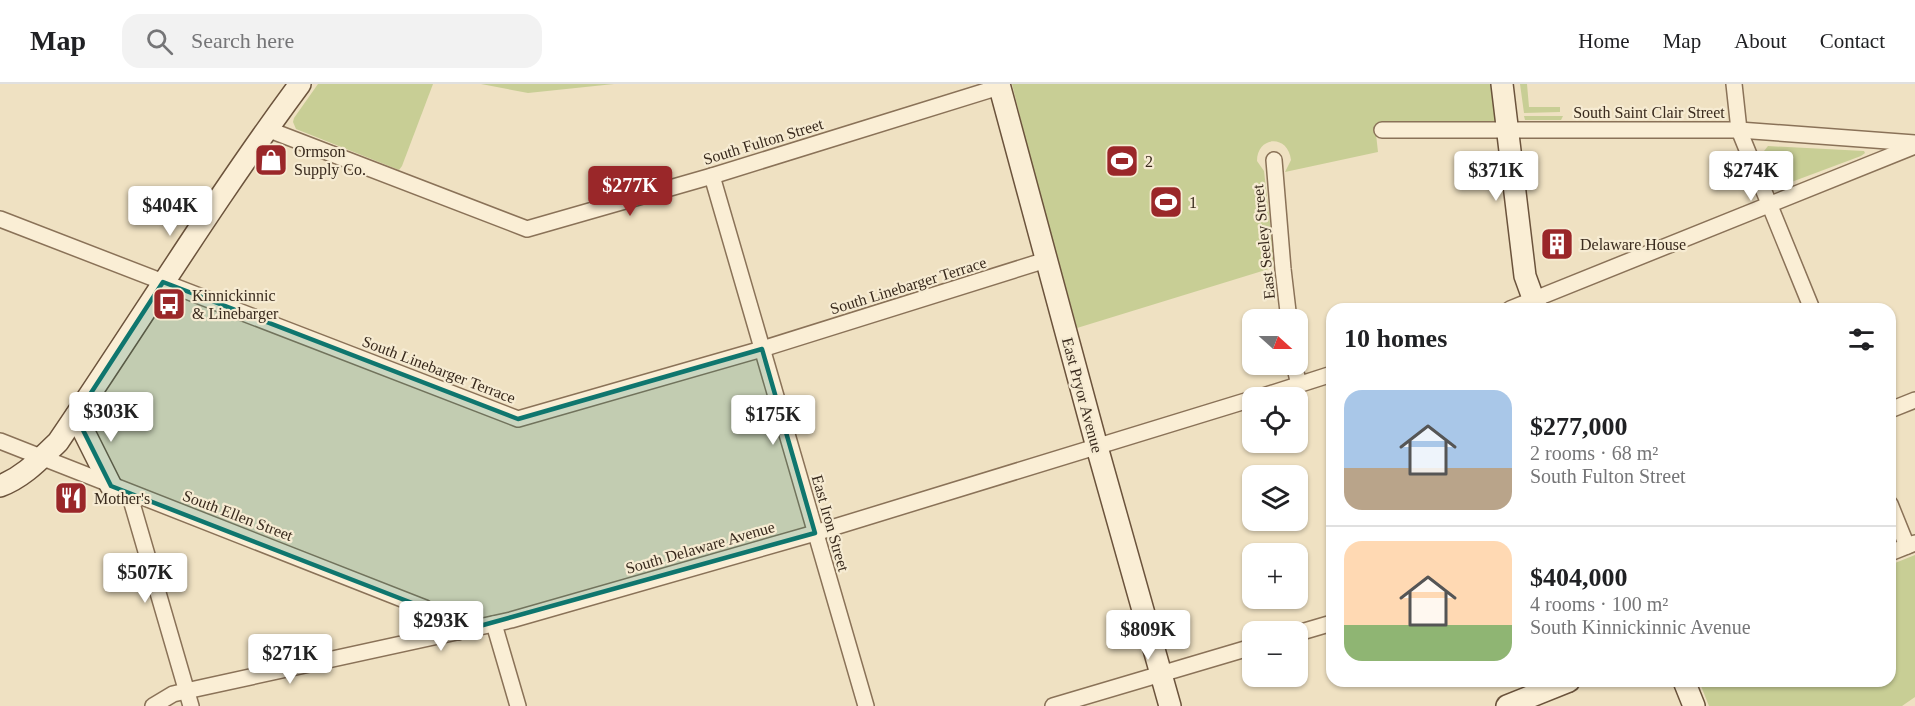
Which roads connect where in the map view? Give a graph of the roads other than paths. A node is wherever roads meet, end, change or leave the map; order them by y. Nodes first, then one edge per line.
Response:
1 (300, 84) edge
2 (1502, 84) edge
3 (1734, 84) edge
4 (999, 85) edge
5 (267, 129) junction
6 (1382, 130) dead end
7 (1738, 130) junction
8 (1508, 131) junction
9 (1915, 145) edge
10 (1274, 160) dead end
11 (712, 176) junction
12 (1771, 205) junction
13 (0, 219) edge
14 (1046, 260) junction
15 (163, 282) junction
16 (1535, 303) edge
17 (1537, 303) edge
18 (1810, 303) edge
19 (1287, 309) edge
20 (762, 349) junction
21 (1297, 375) edge
22 (1326, 376) edge
23 (1299, 385) junction
24 (1293, 387) edge
25 (1915, 400) edge
26 (1242, 402) edge
27 (1896, 408) edge
28 (76, 417) junction
29 (0, 441) edge
30 (1097, 447) junction
31 (43, 458) junction
32 (0, 486) edge
33 (120, 490) junction
34 (1896, 516) edge
35 (815, 533) junction
36 (1911, 545) edge
37 (1896, 551) edge
38 (494, 624) junction
39 (1326, 625) edge
40 (1308, 630) edge
41 (458, 632) junction
42 (1242, 650) edge
43 (1162, 674) junction
44 (1554, 687) edge
45 (1686, 687) edge
46 (186, 691) junction
47 (153, 706) edge
48 (191, 706) edge
49 (518, 706) edge
50 (866, 706) edge
51 (1053, 706) edge
52 (1170, 706) edge
53 (1507, 706) edge
54 (1694, 706) edge

1 - 5 main road
2 - 8 main road
3 - 7 street
4 - 11 street, South Fulton Street
4 - 14 main road, East Pryor Avenue
5 - 11 street, South Fulton Street
5 - 15 main road
6 - 8 street, South Saint Clair Street
7 - 8 street, South Saint Clair Street
7 - 9 street, South Saint Clair Street
7 - 12 street
8 - 16 main road
9 - 12 street
10 - 19 street, East Seeley Street
11 - 20 street, East Iron Street
12 - 17 street
12 - 18 street
13 - 15 street, South Linebarger Terrace
14 - 20 street, South Linebarger Terrace
14 - 30 main road, East Pryor Avenue
15 - 20 street, South Linebarger Terrace
15 - 28 main road
20 - 35 street, East Iron Street
21 - 23 street
22 - 23 street
23 - 24 street
25 - 27 street
26 - 30 street, South Delaware Avenue
28 - 31 main road
28 - 33 main road
29 - 31 street, South Ellen Street
30 - 35 street, South Delaware Avenue
30 - 43 main road, East Pryor Avenue
31 - 32 main road
31 - 33 street, South Ellen Street
33 - 41 street, South Ellen Street
33 - 46 street
34 - 36 street
35 - 38 street, South Delaware Avenue
35 - 50 street, East Iron Street
36 - 37 street
38 - 41 street, South Delaware Avenue
38 - 49 street
39 - 40 street
41 - 46 street, South Delaware Avenue
42 - 43 street
43 - 51 street
43 - 52 main road, East Pryor Avenue
44 - 53 main road
45 - 54 main road
46 - 47 street, South Delaware Avenue
46 - 48 street

